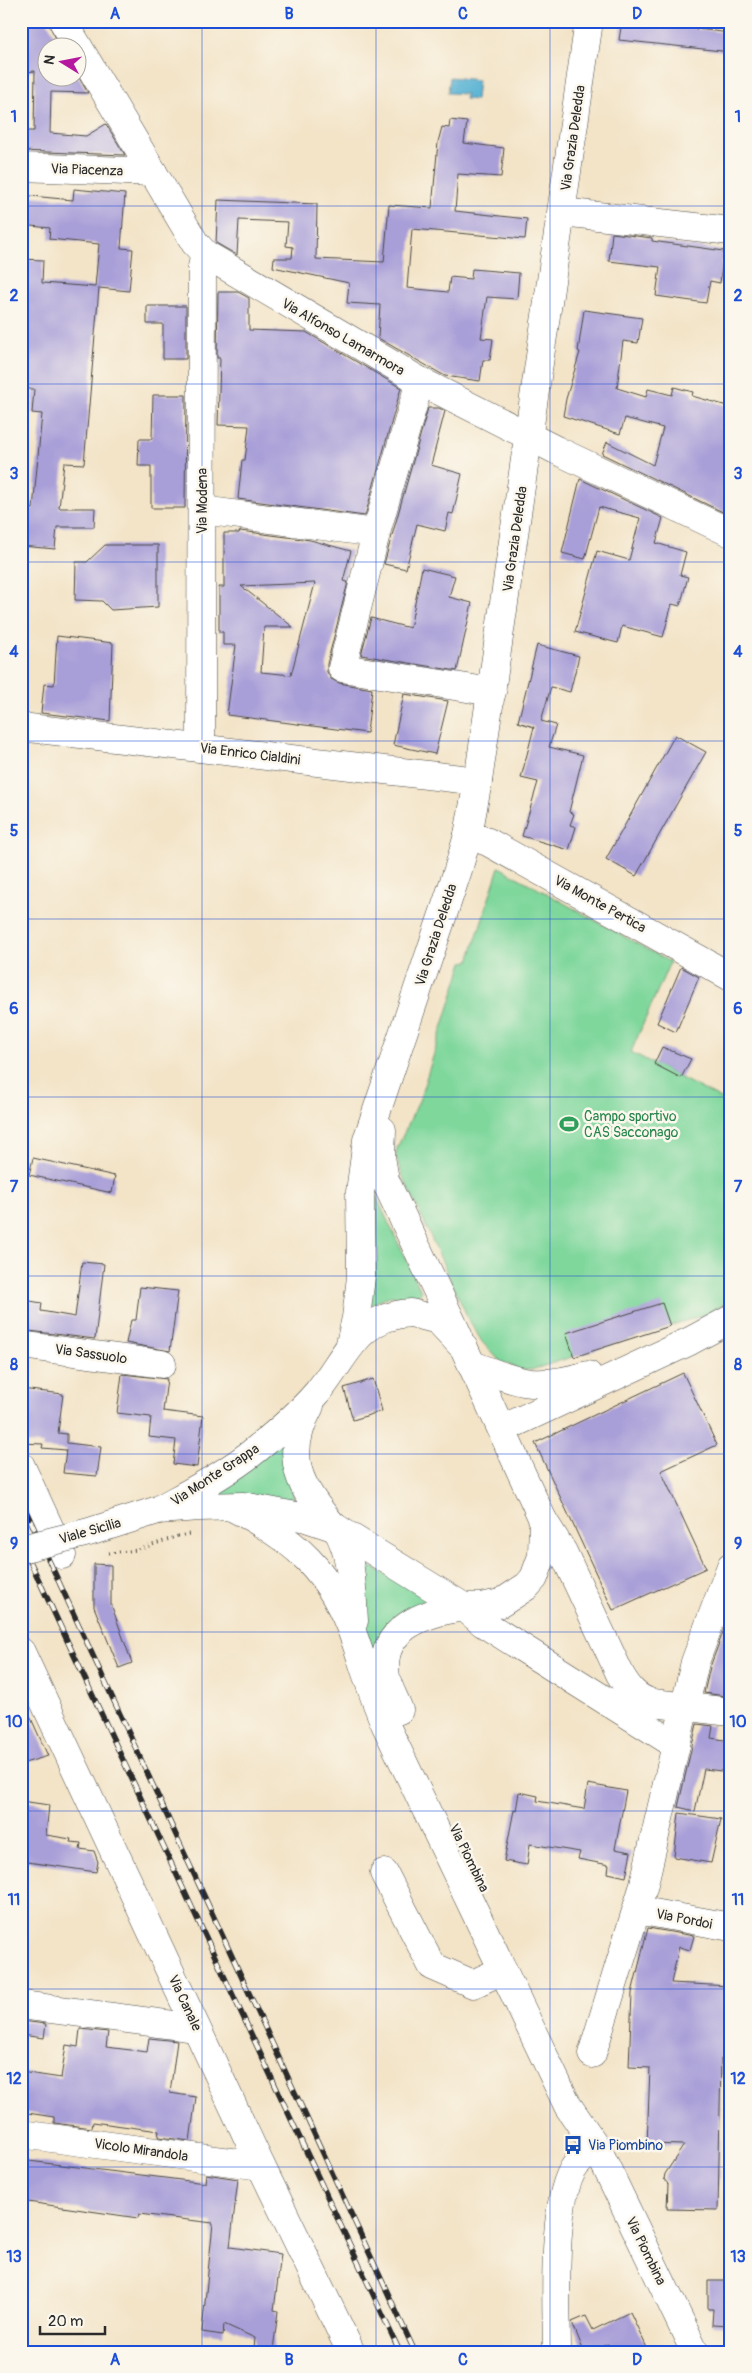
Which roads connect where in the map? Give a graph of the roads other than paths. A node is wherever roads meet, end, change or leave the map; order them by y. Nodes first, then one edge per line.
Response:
1 (63, 21) edge
2 (590, 21) edge
3 (21, 167) edge
4 (153, 172) junction
5 (562, 212) junction
6 (731, 231) edge
7 (205, 254) junction
8 (420, 381) junction
9 (530, 437) junction
10 (202, 510) junction
11 (731, 532) edge
12 (376, 533) junction
13 (492, 692) junction
14 (21, 727) edge
15 (201, 748) junction
16 (478, 781) junction
17 (468, 835) junction
18 (731, 977) edge
19 (399, 1047) junction
20 (731, 1319) edge
21 (21, 1344) edge
22 (350, 1344) junction
23 (468, 1357) junction
24 (655, 1357) junction
25 (162, 1364) dead end
26 (315, 1396) junction
27 (502, 1428) junction
28 (21, 1466) edge
29 (230, 1506) junction
30 (158, 1510) junction
31 (544, 1520) junction
32 (336, 1528) junction
33 (21, 1549) edge
34 (62, 1555) dead end
35 (731, 1566) edge
36 (464, 1607) junction
37 (355, 1640) junction
38 (21, 1652) edge
39 (684, 1706) junction
40 (731, 1712) edge
41 (676, 1745) junction
42 (384, 1873) dead end
43 (637, 1910) junction
44 (731, 1927) edge
45 (503, 1970) junction
46 (21, 2005) edge
47 (196, 2028) junction
48 (592, 2054) dead end
49 (21, 2134) edge
50 (598, 2150) junction
51 (261, 2166) junction
52 (351, 2352) edge
53 (557, 2352) edge
54 (695, 2352) edge

1 - 4 street, Via Alfonso Lamarmora
2 - 5 street, Via Grazia Deledda
3 - 4 street, Via Piacenza
4 - 7 street, Via Alfonso Lamarmora
5 - 6 street
5 - 9 street, Via Grazia Deledda
7 - 8 street, Via Alfonso Lamarmora
7 - 10 street, Via Modena
8 - 9 street, Via Alfonso Lamarmora
8 - 12 street
9 - 11 street, Via Alfonso Lamarmora
9 - 13 street, Via Grazia Deledda
10 - 12 street
10 - 15 street, Via Modena
12 - 13 street
13 - 16 street, Via Grazia Deledda
14 - 15 street, Via Enrico Cialdini
15 - 16 street, Via Enrico Cialdini
16 - 17 street, Via Grazia Deledda
17 - 18 street, Via Monte Pertica
17 - 19 street, Via Grazia Deledda
19 - 22 street, Via Grazia Deledda
19 - 23 street, Via Grazia Deledda
20 - 24 street, Via Monte Grappa
21 - 25 street, Via Sassuolo
22 - 23 street, Via Monte Grappa
22 - 26 street, Via Monte Grappa
23 - 24 street, Via Monte Grappa
23 - 27 street, Via Monte Grappa
24 - 27 street, Via Monte Grappa
26 - 30 street, Via Monte Grappa
26 - 32 street, Via Monte Grappa
27 - 31 street
28 - 34 street
29 - 30 street, Via Monte Grappa
29 - 32 street, Via Monte Grappa
29 - 37 street, Via Piombina
30 - 33 street, Viale Sicilia, bridge
31 - 36 street
31 - 39 street
32 - 36 street, Via Monte Grappa
32 - 37 street, Via Piombina
35 - 39 street
36 - 41 street, Via Monte Grappa
36 - 50 street, Via Piombina
37 - 45 street, Via Piombina
38 - 47 street, Via Canale
39 - 40 street
39 - 41 street
41 - 43 street
42 - 45 street
43 - 44 street, Via Pordoi
43 - 48 street
45 - 50 street, Via Piombina
46 - 47 street
47 - 51 street, Via Canale
49 - 51 street, Vicolo Mirandola
50 - 53 street
50 - 54 street, Via Piombina
51 - 52 street, Via Canale

